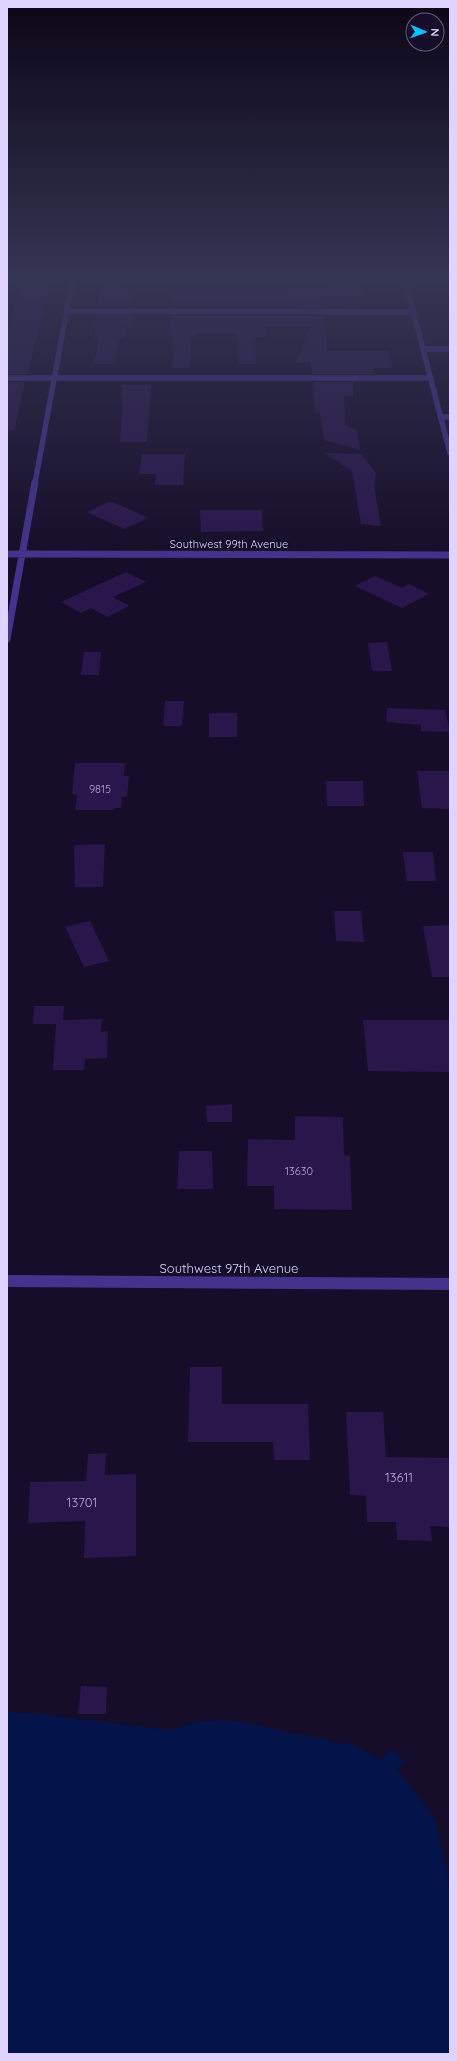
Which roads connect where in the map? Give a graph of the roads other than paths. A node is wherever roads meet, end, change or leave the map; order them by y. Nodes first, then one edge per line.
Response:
1 (56, 372) edge
2 (429, 372) edge
3 (7, 378) edge
4 (55, 378) junction
5 (430, 378) junction
6 (441, 417) junction
7 (450, 417) edge
8 (450, 454) edge
9 (7, 554) edge
10 (23, 554) junction
11 (450, 555) edge
12 (7, 639) edge
13 (7, 1281) edge
14 (450, 1284) edge

1 - 4 street
2 - 5 street
3 - 4 street
4 - 5 street
4 - 10 street
5 - 6 street
6 - 7 street
6 - 8 street
9 - 10 street, Southwest 99th Avenue
10 - 11 street, Southwest 99th Avenue
10 - 12 street
13 - 14 street, Southwest 97th Avenue

